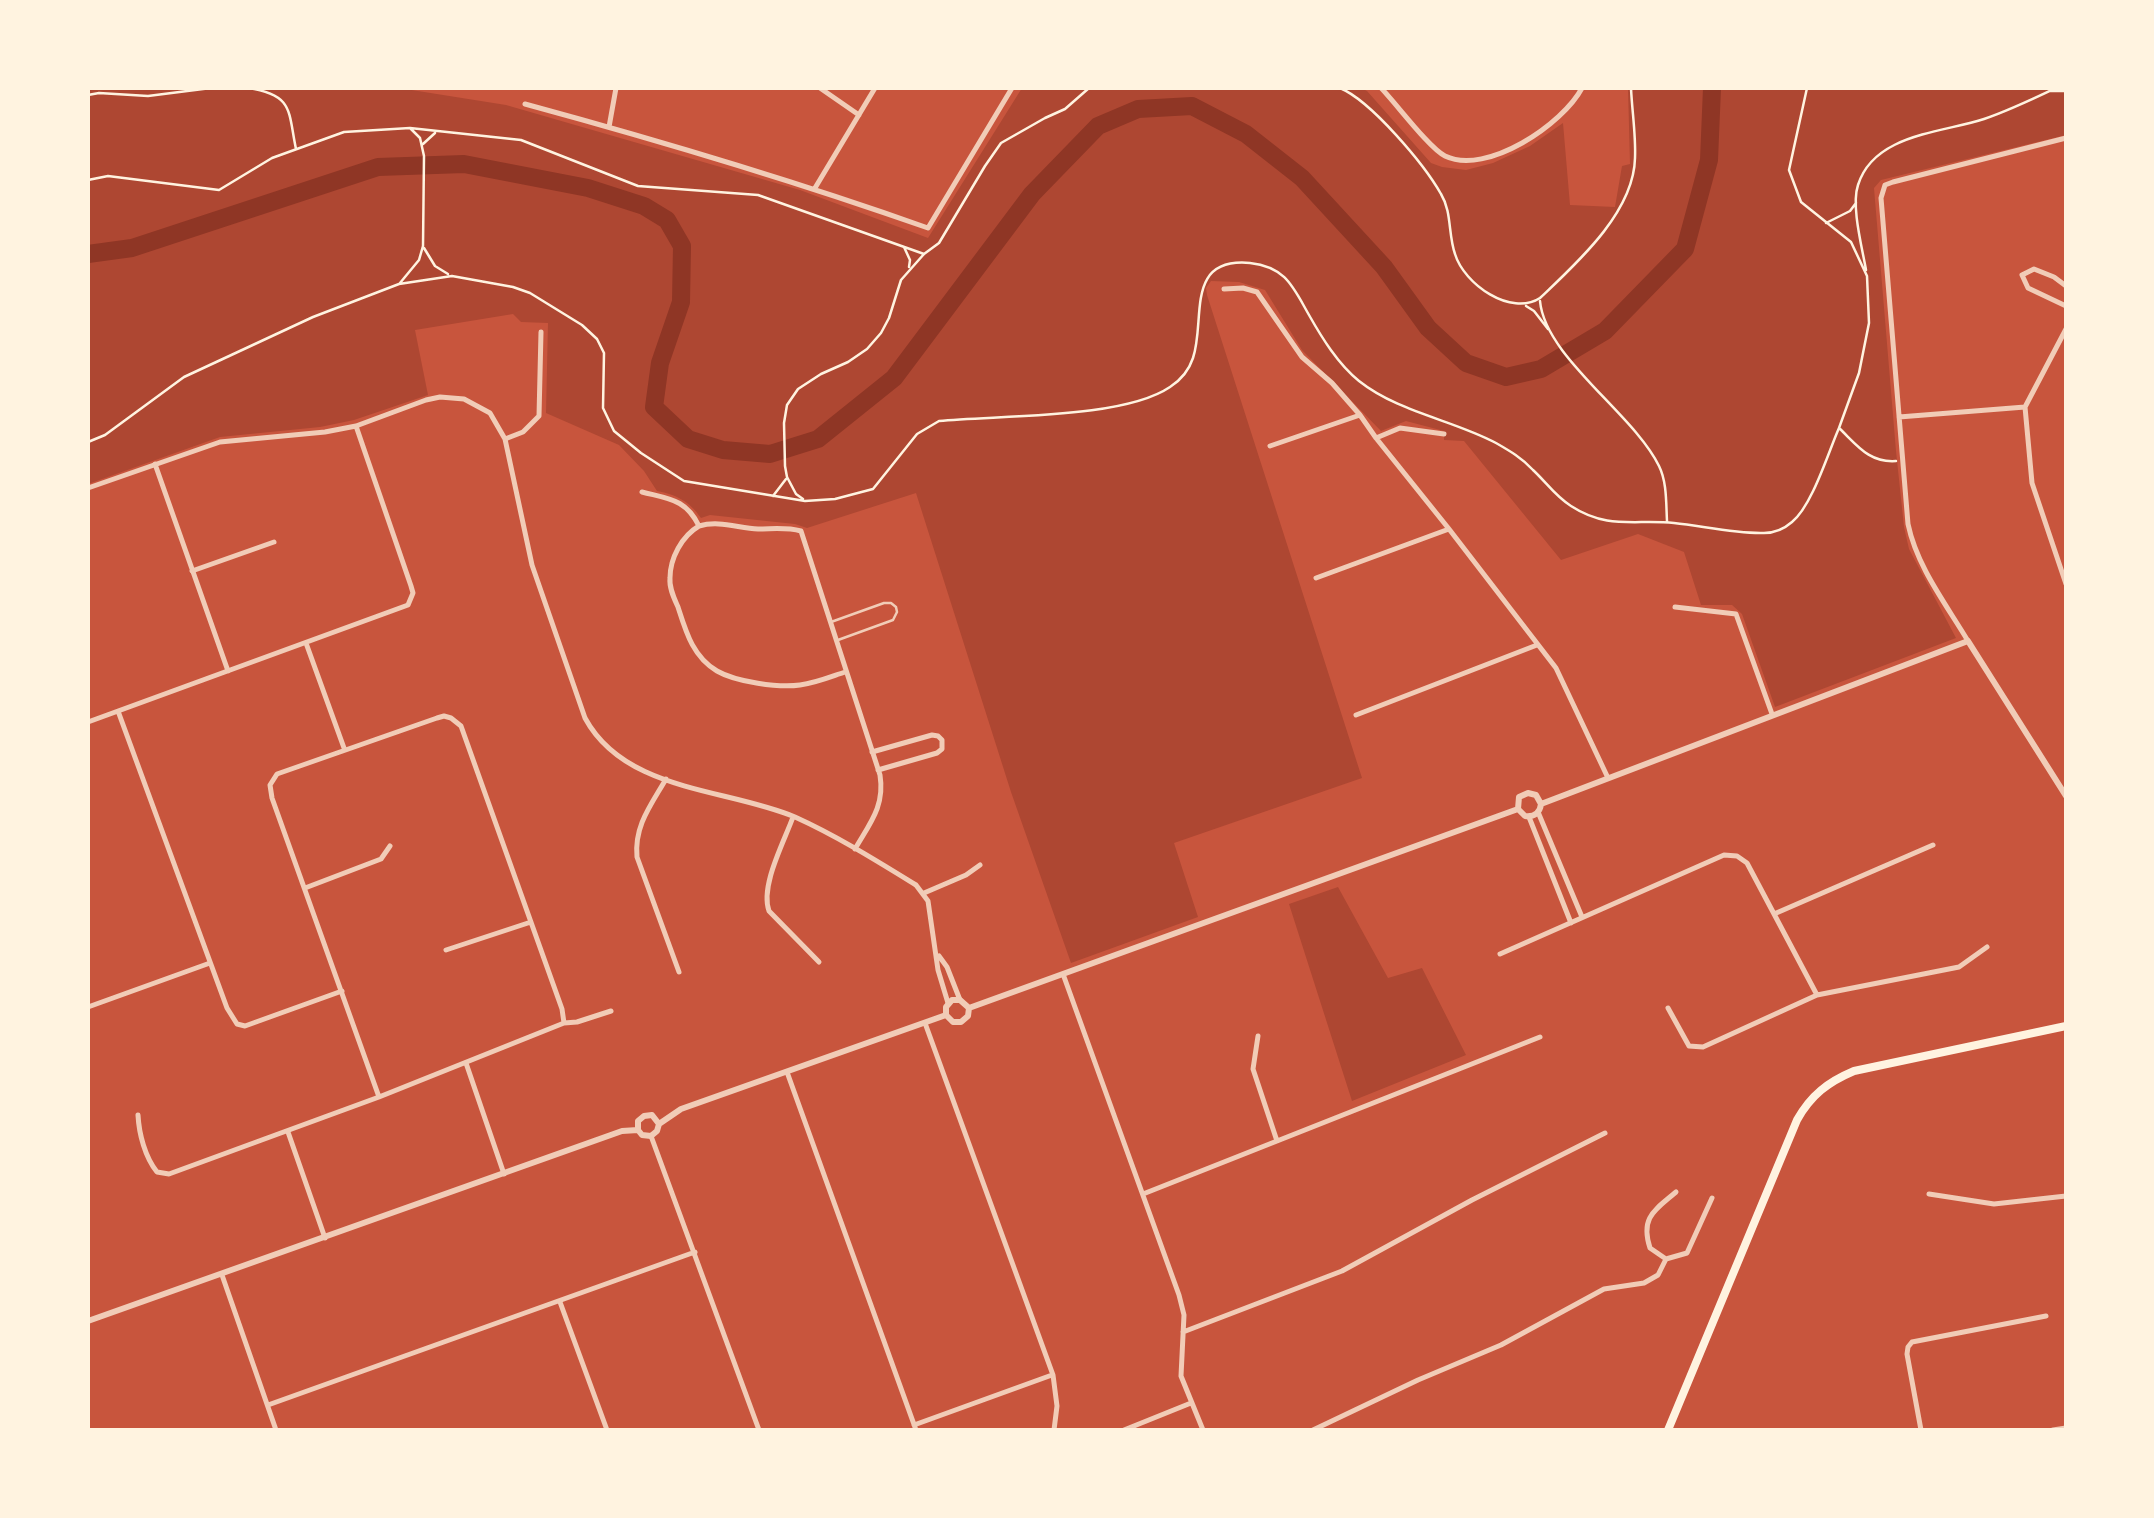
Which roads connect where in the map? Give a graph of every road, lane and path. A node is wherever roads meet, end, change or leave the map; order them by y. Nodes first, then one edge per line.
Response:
1 (211, 88) edge
2 (248, 88) edge
3 (616, 88) edge
4 (820, 88) edge
5 (875, 88) edge
6 (1012, 88) edge
7 (1089, 88) edge
8 (1340, 88) edge
9 (1381, 88) edge
10 (1582, 88) edge
11 (1630, 88) edge
12 (1807, 88) edge
13 (2056, 88) edge
14 (2049, 91) junction
15 (2066, 91) edge
16 (88, 95) edge
17 (525, 104) dead end
18 (859, 114) junction
19 (609, 126) junction
20 (410, 128) junction
21 (438, 131) junction
22 (2066, 138) edge
23 (422, 145) junction
24 (297, 150) junction
25 (88, 180) edge
26 (815, 188) junction
27 (1856, 202) junction
28 (1826, 222) junction
29 (423, 246) junction
30 (904, 247) junction
31 (924, 254) junction
32 (909, 269) junction
33 (452, 276) junction
34 (1867, 276) junction
35 (398, 284) junction
36 (2066, 286) edge
37 (1224, 290) dead end
38 (1540, 298) junction
39 (1520, 305) junction
40 (2066, 306) edge
41 (2066, 329) edge
42 (541, 332) dead end
43 (1550, 332) junction
44 (2025, 407) junction
45 (1360, 415) junction
46 (1899, 417) junction
47 (356, 426) junction
48 (1838, 428) junction
49 (1444, 434) dead end
50 (1376, 438) junction
51 (505, 439) junction
52 (88, 442) edge
53 (1270, 446) dead end
54 (1903, 460) junction
55 (155, 464) junction
56 (787, 477) junction
57 (88, 488) edge
58 (642, 492) dead end
59 (772, 496) junction
60 (805, 500) junction
61 (1667, 522) junction
62 (699, 526) junction
63 (1449, 529) junction
64 (274, 542) dead end
65 (192, 570) junction
66 (1316, 578) dead end
67 (2066, 584) edge
68 (1675, 606) dead end
69 (830, 622) junction
70 (836, 641) junction
71 (1968, 641) junction
72 (306, 643) junction
73 (1537, 645) junction
74 (228, 670) junction
75 (845, 672) junction
76 (118, 711) junction
77 (1772, 714) junction
78 (1356, 715) dead end
79 (88, 722) edge
80 (345, 750) junction
81 (872, 752) junction
82 (878, 770) junction
83 (666, 779) junction
84 (1609, 779) junction
85 (2064, 785) edge
86 (2066, 796) edge
87 (1540, 808) junction
88 (1518, 810) junction
89 (1529, 816) junction
90 (794, 817) junction
91 (1933, 845) dead end
92 (390, 846) dead end
93 (855, 849) junction
94 (980, 865) dead end
95 (305, 888) junction
96 (924, 894) junction
97 (1774, 914) junction
98 (1582, 917) junction
99 (531, 922) junction
100 (1570, 923) junction
101 (1987, 947) dead end
102 (446, 950) dead end
103 (938, 954) junction
104 (1500, 954) dead end
105 (819, 962) dead end
106 (210, 963) junction
107 (679, 972) dead end
108 (1063, 974) junction
109 (342, 991) junction
110 (1817, 995) junction
111 (960, 1000) junction
112 (948, 1003) junction
113 (88, 1006) edge
114 (968, 1008) junction
115 (1668, 1008) dead end
116 (611, 1011) dead end
117 (946, 1015) junction
118 (564, 1023) junction
119 (925, 1023) junction
120 (2066, 1026) edge
121 (1258, 1036) dead end
122 (1540, 1037) dead end
123 (466, 1063) junction
124 (787, 1072) junction
125 (379, 1097) junction
126 (138, 1114) dead end
127 (658, 1124) junction
128 (638, 1130) junction
129 (288, 1132) junction
130 (1605, 1133) dead end
131 (651, 1136) junction
132 (1277, 1141) junction
133 (504, 1174) junction
134 (1676, 1192) dead end
135 (1142, 1194) junction
136 (1928, 1194) dead end
137 (2066, 1196) edge
138 (1712, 1198) dead end
139 (325, 1238) junction
140 (696, 1252) junction
141 (1666, 1259) junction
142 (222, 1275) junction
143 (560, 1301) junction
144 (2046, 1316) dead end
145 (88, 1322) edge
146 (1183, 1332) junction
147 (1053, 1374) junction
148 (1191, 1403) junction
149 (268, 1406) junction
150 (915, 1428) edge
151 (2066, 1429) edge
152 (276, 1430) edge
153 (607, 1430) edge
154 (759, 1430) edge
155 (1054, 1430) edge
156 (1124, 1430) edge
157 (1203, 1430) edge
158 (1312, 1430) edge
159 (1668, 1430) edge
160 (1921, 1430) edge
161 (2053, 1430) edge

1 - 16 path
2 - 24 path
3 - 19 street
4 - 18 street
5 - 18 street
6 - 26 street
7 - 31 path
8 - 39 path
9 - 10 street
11 - 38 path
12 - 28 path
13 - 14 path
14 - 15 path
14 - 27 path
17 - 19 street
18 - 26 street
19 - 26 street
20 - 21 path
20 - 23 path
20 - 24 path
21 - 23 path
21 - 30 path
22 - 46 street
23 - 29 path
24 - 25 path
27 - 28 path
27 - 34 path
28 - 34 path
29 - 33 path
29 - 35 path
30 - 31 path
30 - 32 path
31 - 32 path
32 - 56 path
33 - 35 path
33 - 59 path
34 - 48 path
35 - 52 path
36 - 40 street
37 - 45 street
38 - 39 path
38 - 43 path
39 - 43 path
41 - 44 street
42 - 51 street
43 - 61 path
44 - 46 street
44 - 67 street
45 - 50 street
45 - 53 street
46 - 54 street
47 - 51 street
47 - 55 street
47 - 72 street
48 - 54 path
48 - 61 path
49 - 50 street
50 - 63 street
51 - 83 street
54 - 71 street
55 - 57 street
55 - 65 street
56 - 59 path
56 - 60 path
58 - 62 street
59 - 60 path
60 - 61 path
62 - 69 street
62 - 75 street
63 - 66 street
63 - 73 street
64 - 65 street
65 - 74 street
68 - 77 street
69 - 70 street
69 - 70 lane
70 - 75 street
71 - 77 street
71 - 85 street
72 - 74 street
72 - 80 street
73 - 78 street
73 - 84 street
74 - 76 street
75 - 81 street
76 - 79 street
76 - 106 street
77 - 84 street
80 - 95 street
80 - 99 street
81 - 82 street
81 - 82 street
82 - 93 street
83 - 90 street
83 - 107 street
84 - 87 street
85 - 86 street
87 - 88 street
87 - 89 street
87 - 98 street
88 - 89 street
88 - 108 street
89 - 100 street
90 - 93 street
90 - 105 street
91 - 97 street
92 - 95 street
93 - 96 street
94 - 96 street
95 - 109 street
96 - 103 street
97 - 98 street
97 - 110 street
98 - 100 street
99 - 102 street
99 - 118 street
100 - 104 street
101 - 110 street
103 - 111 street
103 - 112 street
106 - 109 street
106 - 113 street
108 - 114 street
108 - 135 street
109 - 125 street
110 - 115 street
111 - 112 street
111 - 114 street
112 - 117 street
114 - 117 street
116 - 118 street
117 - 119 street
118 - 123 street
119 - 124 street
119 - 147 street
120 - 159 main road
121 - 132 street
122 - 132 street
123 - 125 street
123 - 133 street
124 - 127 street
124 - 150 street
125 - 129 street
126 - 129 street
127 - 128 street
127 - 131 street
128 - 131 street
128 - 133 street
129 - 139 street
130 - 146 street
131 - 140 street
132 - 135 street
133 - 139 street
134 - 141 street
135 - 146 street
136 - 137 street
138 - 141 street
139 - 142 street
140 - 143 street
140 - 154 street
141 - 158 street
142 - 145 street
142 - 149 street
143 - 149 street
143 - 153 street
144 - 160 street
146 - 148 street
147 - 150 street
147 - 155 street
148 - 156 street
148 - 157 street
149 - 152 street
151 - 161 street

